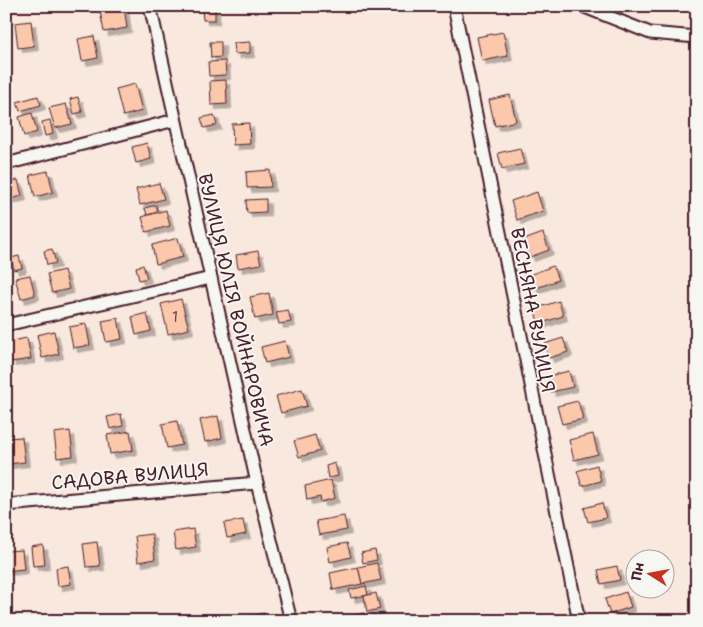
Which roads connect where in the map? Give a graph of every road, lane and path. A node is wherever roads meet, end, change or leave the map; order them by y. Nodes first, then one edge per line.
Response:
1 (150, 6) edge
2 (454, 6) edge
3 (582, 6) edge
4 (697, 37) edge
5 (175, 120) junction
6 (6, 164) edge
7 (211, 278) junction
8 (6, 325) edge
9 (257, 483) junction
10 (6, 505) edge
11 (291, 621) edge
12 (579, 621) edge

1 - 5 street, ВУЛИЦЯ ЮЛІЯ ВОЙНАРОВИЧА
2 - 12 street, ВЕСНЯНА ВУЛИЦЯ
3 - 4 street
5 - 6 street
5 - 7 street, ВУЛИЦЯ ЮЛІЯ ВОЙНАРОВИЧА
7 - 8 street
7 - 9 street, ВУЛИЦЯ ЮЛІЯ ВОЙНАРОВИЧА
9 - 10 street, САДОВА ВУЛИЦЯ
9 - 11 street, ВУЛИЦЯ ЮЛІЯ ВОЙНАРОВИЧА

